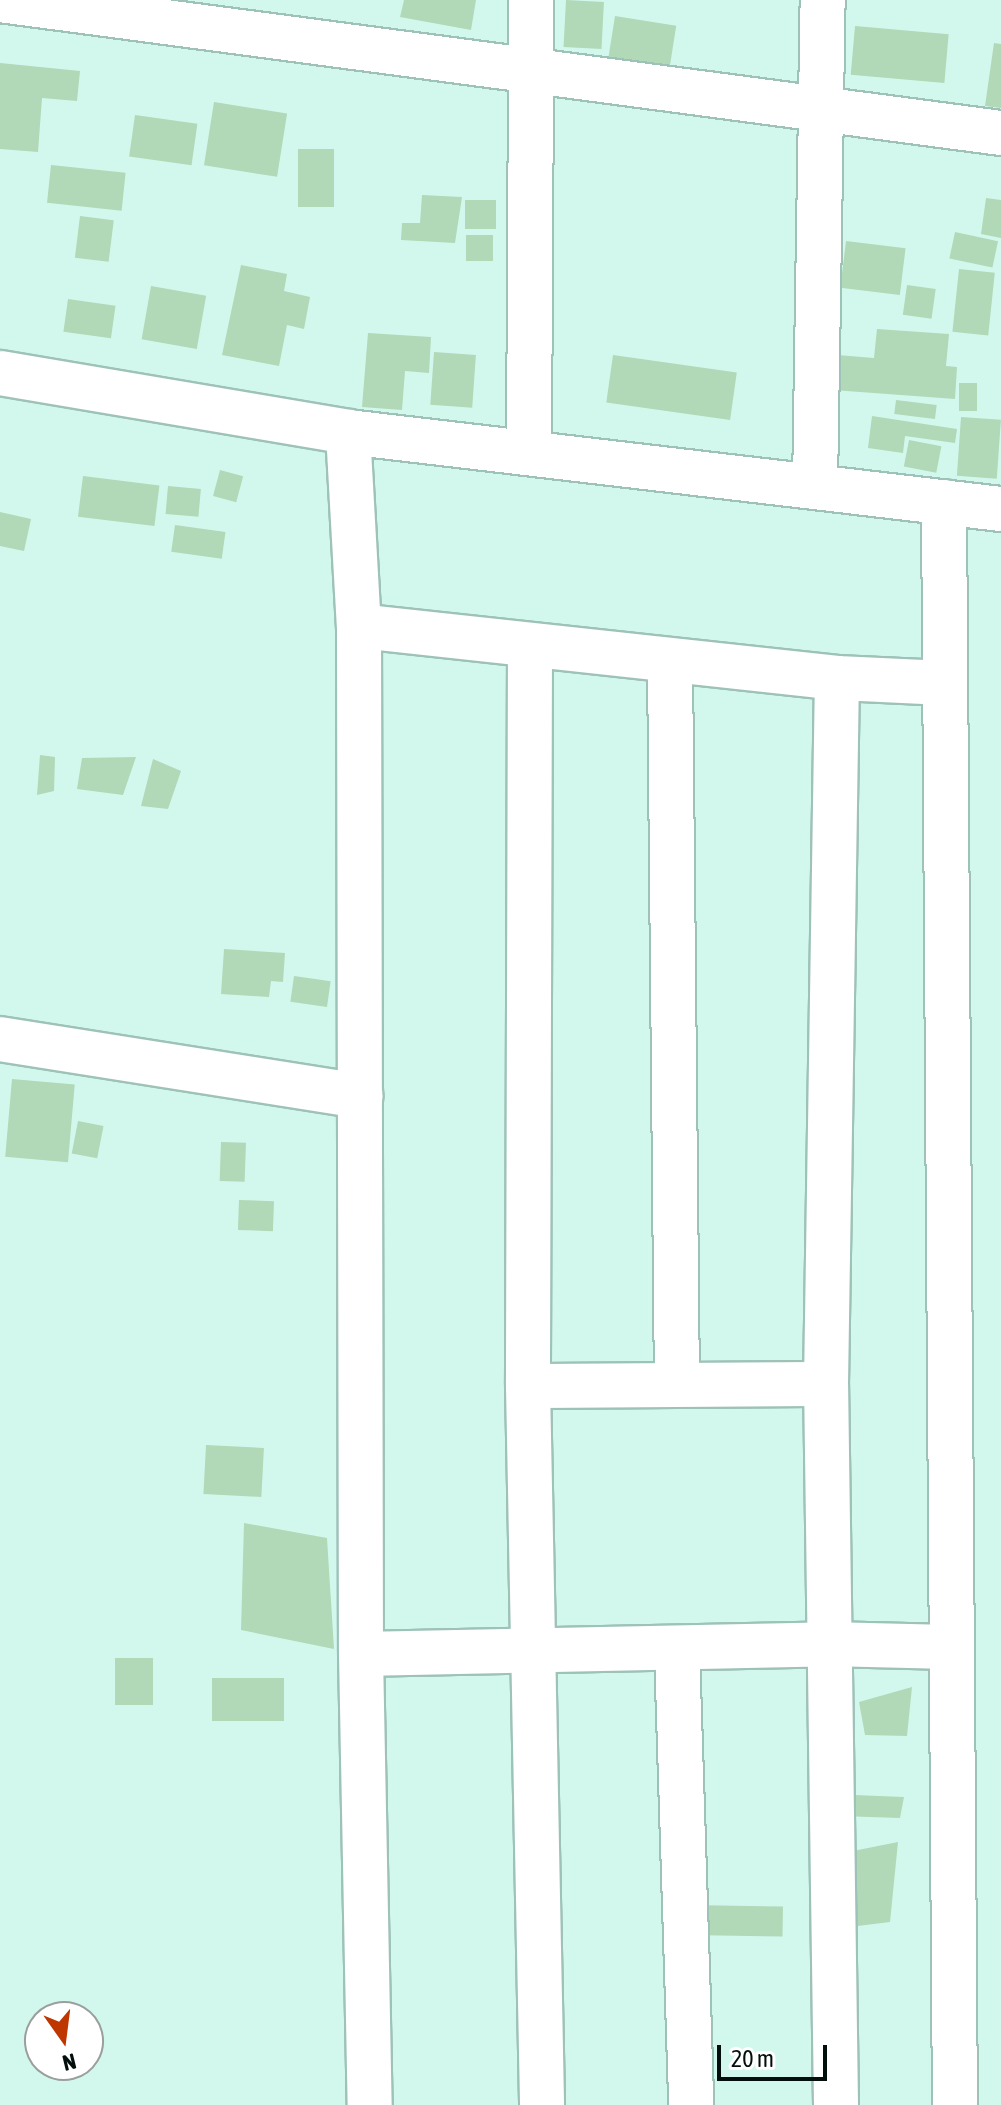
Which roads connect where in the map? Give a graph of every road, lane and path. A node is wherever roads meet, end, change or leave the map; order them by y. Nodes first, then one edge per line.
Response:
1 (0, 0) edge
2 (531, 0) edge
3 (823, 0) edge
4 (530, 67) junction
5 (820, 111) junction
6 (1001, 133) edge
7 (0, 373) edge
8 (348, 432) junction
9 (529, 453) junction
10 (815, 487) junction
11 (944, 502) junction
12 (1001, 509) edge
13 (359, 626) junction
14 (530, 647) junction
15 (670, 661) junction
16 (837, 678) junction
17 (945, 683) junction
18 (0, 1039) edge
19 (361, 1096) junction
20 (677, 1384) junction
21 (826, 1384) junction
22 (528, 1386) junction
23 (831, 1644) junction
24 (950, 1647) junction
25 (677, 1651) junction
26 (361, 1654) junction
27 (533, 1654) junction
28 (370, 2105) edge
29 (542, 2105) edge
30 (691, 2105) edge
31 (836, 2105) edge
32 (955, 2105) edge

1 - 4 street
2 - 4 street
3 - 5 street
4 - 5 street
4 - 9 street
5 - 6 street
5 - 10 street
7 - 8 street
8 - 9 street
8 - 13 street
9 - 10 street
10 - 11 street
11 - 12 street
11 - 17 street
13 - 14 street
13 - 19 street
14 - 15 street
14 - 22 street
15 - 16 street
15 - 20 street
16 - 17 street
16 - 21 street
17 - 24 street
18 - 19 street
19 - 26 street
20 - 21 street
20 - 22 street
21 - 23 street
22 - 27 street
23 - 24 street
23 - 25 street
23 - 31 street
24 - 32 street
25 - 27 street
25 - 30 street
26 - 27 street
26 - 28 street
27 - 29 street

